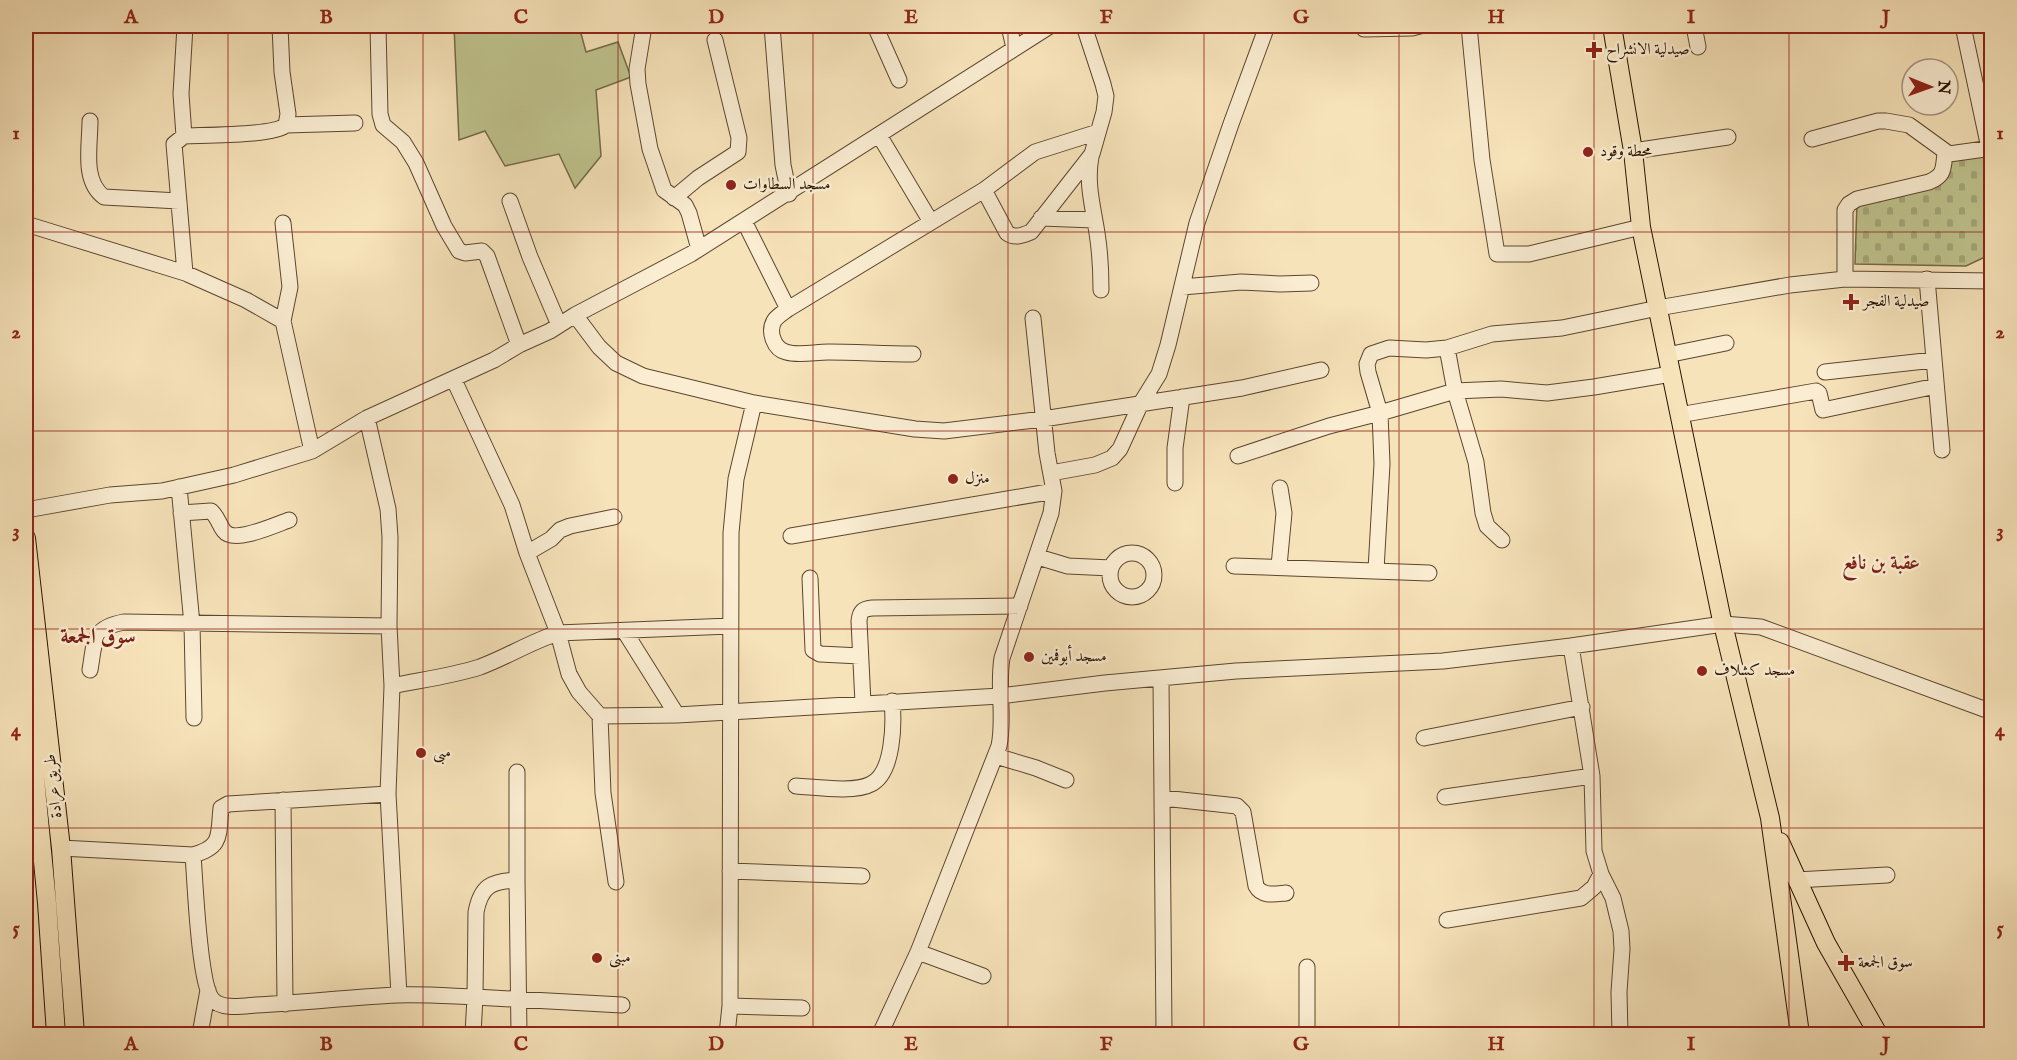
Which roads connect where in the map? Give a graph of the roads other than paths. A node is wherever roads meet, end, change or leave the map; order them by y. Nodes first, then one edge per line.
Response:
1 (185, 26) edge
2 (280, 26) edge
3 (378, 26) edge
4 (644, 26) edge
5 (772, 26) edge
6 (875, 26) edge
7 (1009, 26) edge
8 (1050, 26) edge
9 (1084, 26) edge
10 (1267, 26) edge
11 (1420, 26) edge
12 (1469, 26) edge
13 (1612, 26) edge
14 (1694, 26) edge
15 (1964, 26) edge
16 (1364, 29) dead end
17 (715, 40) dead end
18 (1698, 47) dead end
19 (1014, 48) junction
20 (899, 80) dead end
21 (90, 121) dead end
22 (355, 123) dead end
23 (286, 125) junction
24 (1098, 132) junction
25 (879, 135) junction
26 (184, 136) junction
27 (1728, 137) dead end
28 (1812, 139) dead end
29 (1990, 148) edge
30 (1633, 151) junction
31 (1945, 153) junction
32 (1092, 154) junction
33 (984, 190) junction
34 (789, 194) junction
35 (674, 198) junction
36 (179, 201) junction
37 (510, 201) dead end
38 (1041, 218) junction
39 (1094, 220) junction
40 (744, 221) junction
41 (284, 222) dead end
42 (932, 222) junction
43 (26, 224) edge
44 (1641, 227) junction
45 (699, 249) junction
46 (185, 273) junction
47 (1845, 279) junction
48 (1927, 279) junction
49 (1992, 280) edge
50 (1311, 283) dead end
51 (1182, 287) junction
52 (1101, 290) dead end
53 (1658, 308) junction
54 (788, 309) junction
55 (575, 315) junction
56 (1033, 318) dead end
57 (283, 321) junction
58 (559, 325) junction
59 (1726, 343) dead end
60 (519, 345) junction
61 (1447, 348) junction
62 (913, 354) dead end
63 (1667, 355) junction
64 (1934, 360) junction
65 (1321, 370) dead end
66 (1825, 372) dead end
67 (1671, 374) junction
68 (454, 380) junction
69 (1936, 386) junction
70 (1455, 392) junction
71 (1182, 397) junction
72 (754, 403) junction
73 (1141, 403) junction
74 (1380, 413) junction
75 (1679, 415) junction
76 (367, 418) junction
77 (1043, 419) junction
78 (1942, 450) dead end
79 (312, 452) junction
80 (1238, 456) dead end
81 (1052, 473) junction
82 (1175, 483) dead end
83 (179, 487) junction
84 (1280, 488) dead end
85 (1054, 491) junction
86 (26, 510) edge
87 (181, 513) junction
88 (614, 517) dead end
89 (289, 520) dead end
90 (791, 536) dead end
91 (26, 538) edge
92 (1502, 540) dead end
93 (527, 553) junction
94 (1038, 556) junction
95 (1234, 566) dead end
96 (1279, 566) junction
97 (1111, 568) dead end
98 (1376, 570) junction
99 (1429, 573) dead end
100 (810, 578) dead end
101 (1020, 606) junction
102 (192, 624) junction
103 (1723, 624) junction
104 (389, 626) junction
105 (730, 626) junction
106 (625, 632) junction
107 (558, 633) junction
108 (1571, 646) junction
109 (860, 656) junction
110 (90, 670) dead end
111 (1161, 678) junction
112 (26, 686) edge
113 (392, 686) junction
114 (1000, 696) junction
115 (892, 701) junction
116 (863, 703) junction
117 (1582, 707) junction
118 (730, 712) junction
119 (1992, 712) edge
120 (600, 716) junction
121 (677, 716) junction
122 (194, 718) dead end
123 (1424, 738) dead end
124 (996, 756) junction
125 (29, 758) edge
126 (517, 772) dead end
127 (1592, 776) junction
128 (1066, 780) dead end
129 (796, 786) dead end
130 (388, 794) junction
131 (1445, 797) dead end
132 (1163, 798) junction
133 (283, 801) junction
134 (1770, 818) junction
135 (61, 848) junction
136 (193, 855) junction
137 (730, 871) junction
138 (1601, 874) junction
139 (1887, 875) dead end
140 (862, 876) dead end
141 (517, 880) junction
142 (1796, 880) junction
143 (616, 882) dead end
144 (1286, 893) dead end
145 (1448, 920) dead end
146 (1785, 923) junction
147 (1818, 926) junction
148 (918, 952) junction
149 (1308, 967) dead end
150 (983, 976) dead end
151 (208, 990) junction
152 (399, 995) junction
153 (475, 997) junction
154 (520, 999) junction
155 (285, 1004) junction
156 (622, 1005) dead end
157 (730, 1006) junction
158 (802, 1008) dead end
159 (56, 1035) edge
160 (75, 1035) edge
161 (200, 1035) edge
162 (473, 1035) edge
163 (519, 1035) edge
164 (727, 1035) edge
165 (880, 1035) edge
166 (1164, 1035) edge
167 (1306, 1035) edge
168 (1620, 1035) edge
169 (1800, 1035) edge
170 (1878, 1035) edge

1 - 26 street
2 - 23 street
3 - 60 street
4 - 35 street
5 - 34 street
6 - 20 street
7 - 19 street
8 - 19 street
9 - 24 street
10 - 51 street
11 - 16 street
12 - 44 street
13 - 30 main road
14 - 18 street
15 - 29 street
17 - 35 street
19 - 25 street
21 - 36 street
22 - 23 street
23 - 26 street
24 - 32 street
24 - 33 street
25 - 34 street
25 - 42 street
26 - 36 street
27 - 30 street
28 - 31 street
29 - 31 street
30 - 44 main road
31 - 47 street
32 - 38 street
32 - 39 street
33 - 38 street
33 - 42 street
34 - 40 street
35 - 45 street
36 - 46 street
37 - 58 street
38 - 39 street
39 - 52 street
40 - 45 street
40 - 54 street
41 - 57 street
42 - 54 street
43 - 46 street
44 - 53 main road
45 - 55 street
46 - 57 street
47 - 48 street
47 - 53 street
48 - 49 street
48 - 64 street
50 - 51 street
51 - 73 street
53 - 61 street
53 - 63 main road
54 - 62 street
55 - 58 street
55 - 72 street
56 - 77 street
57 - 79 street
58 - 60 street
59 - 63 street
60 - 68 street
61 - 70 street
61 - 74 street
63 - 67 main road
64 - 66 street
64 - 69 street
65 - 71 street
67 - 70 street
67 - 75 main road
68 - 76 street
68 - 93 street
69 - 75 street
69 - 78 street
70 - 74 street
70 - 92 street
71 - 73 street
71 - 82 street
72 - 77 street
72 - 105 street
73 - 77 street
73 - 81 street
74 - 80 street
74 - 98 street
75 - 103 main road
76 - 79 street
76 - 104 street
77 - 81 street
79 - 83 street
81 - 85 street
83 - 86 street
83 - 87 street
84 - 96 street
85 - 90 street
85 - 94 street
87 - 89 street
87 - 102 street
88 - 93 street
91 - 135 main road, طريق عرادة
93 - 107 street
94 - 97 street
94 - 101 street
95 - 96 street
96 - 98 street
98 - 99 street
100 - 109 street
101 - 109 street
101 - 114 street
102 - 104 street
102 - 110 street
102 - 122 street
103 - 108 street
103 - 119 street
103 - 134 main road
104 - 113 street
105 - 106 street
105 - 118 street
106 - 107 street
106 - 121 street
107 - 113 street
107 - 120 street
108 - 111 street
108 - 117 street
109 - 116 street
111 - 114 street
111 - 132 street
112 - 125 main road, طريق عرادة
113 - 130 street
114 - 115 street
114 - 124 street
115 - 116 street
115 - 129 street
116 - 118 street
117 - 123 street
117 - 127 street
118 - 121 street
118 - 137 street
120 - 121 street
120 - 143 street
124 - 128 street
124 - 148 street
125 - 159 main road, طريق عرادة
126 - 141 street
127 - 131 street
127 - 138 street
130 - 133 street
130 - 152 street
132 - 144 street
132 - 166 street
133 - 136 street
133 - 155 street
134 - 142 main road
134 - 146 main road
135 - 136 street
135 - 160 main road, طريق عرادة
136 - 151 street
137 - 140 street
137 - 157 street
138 - 145 street
138 - 168 street
139 - 142 street
141 - 153 street
141 - 154 street
142 - 147 main road
146 - 147 main road
146 - 169 main road
147 - 170 main road
148 - 150 street
148 - 165 street
149 - 167 street
151 - 155 street
151 - 161 street
152 - 153 street
152 - 155 street
153 - 154 street
153 - 162 street
154 - 156 street
154 - 163 street
157 - 158 street
157 - 164 street

